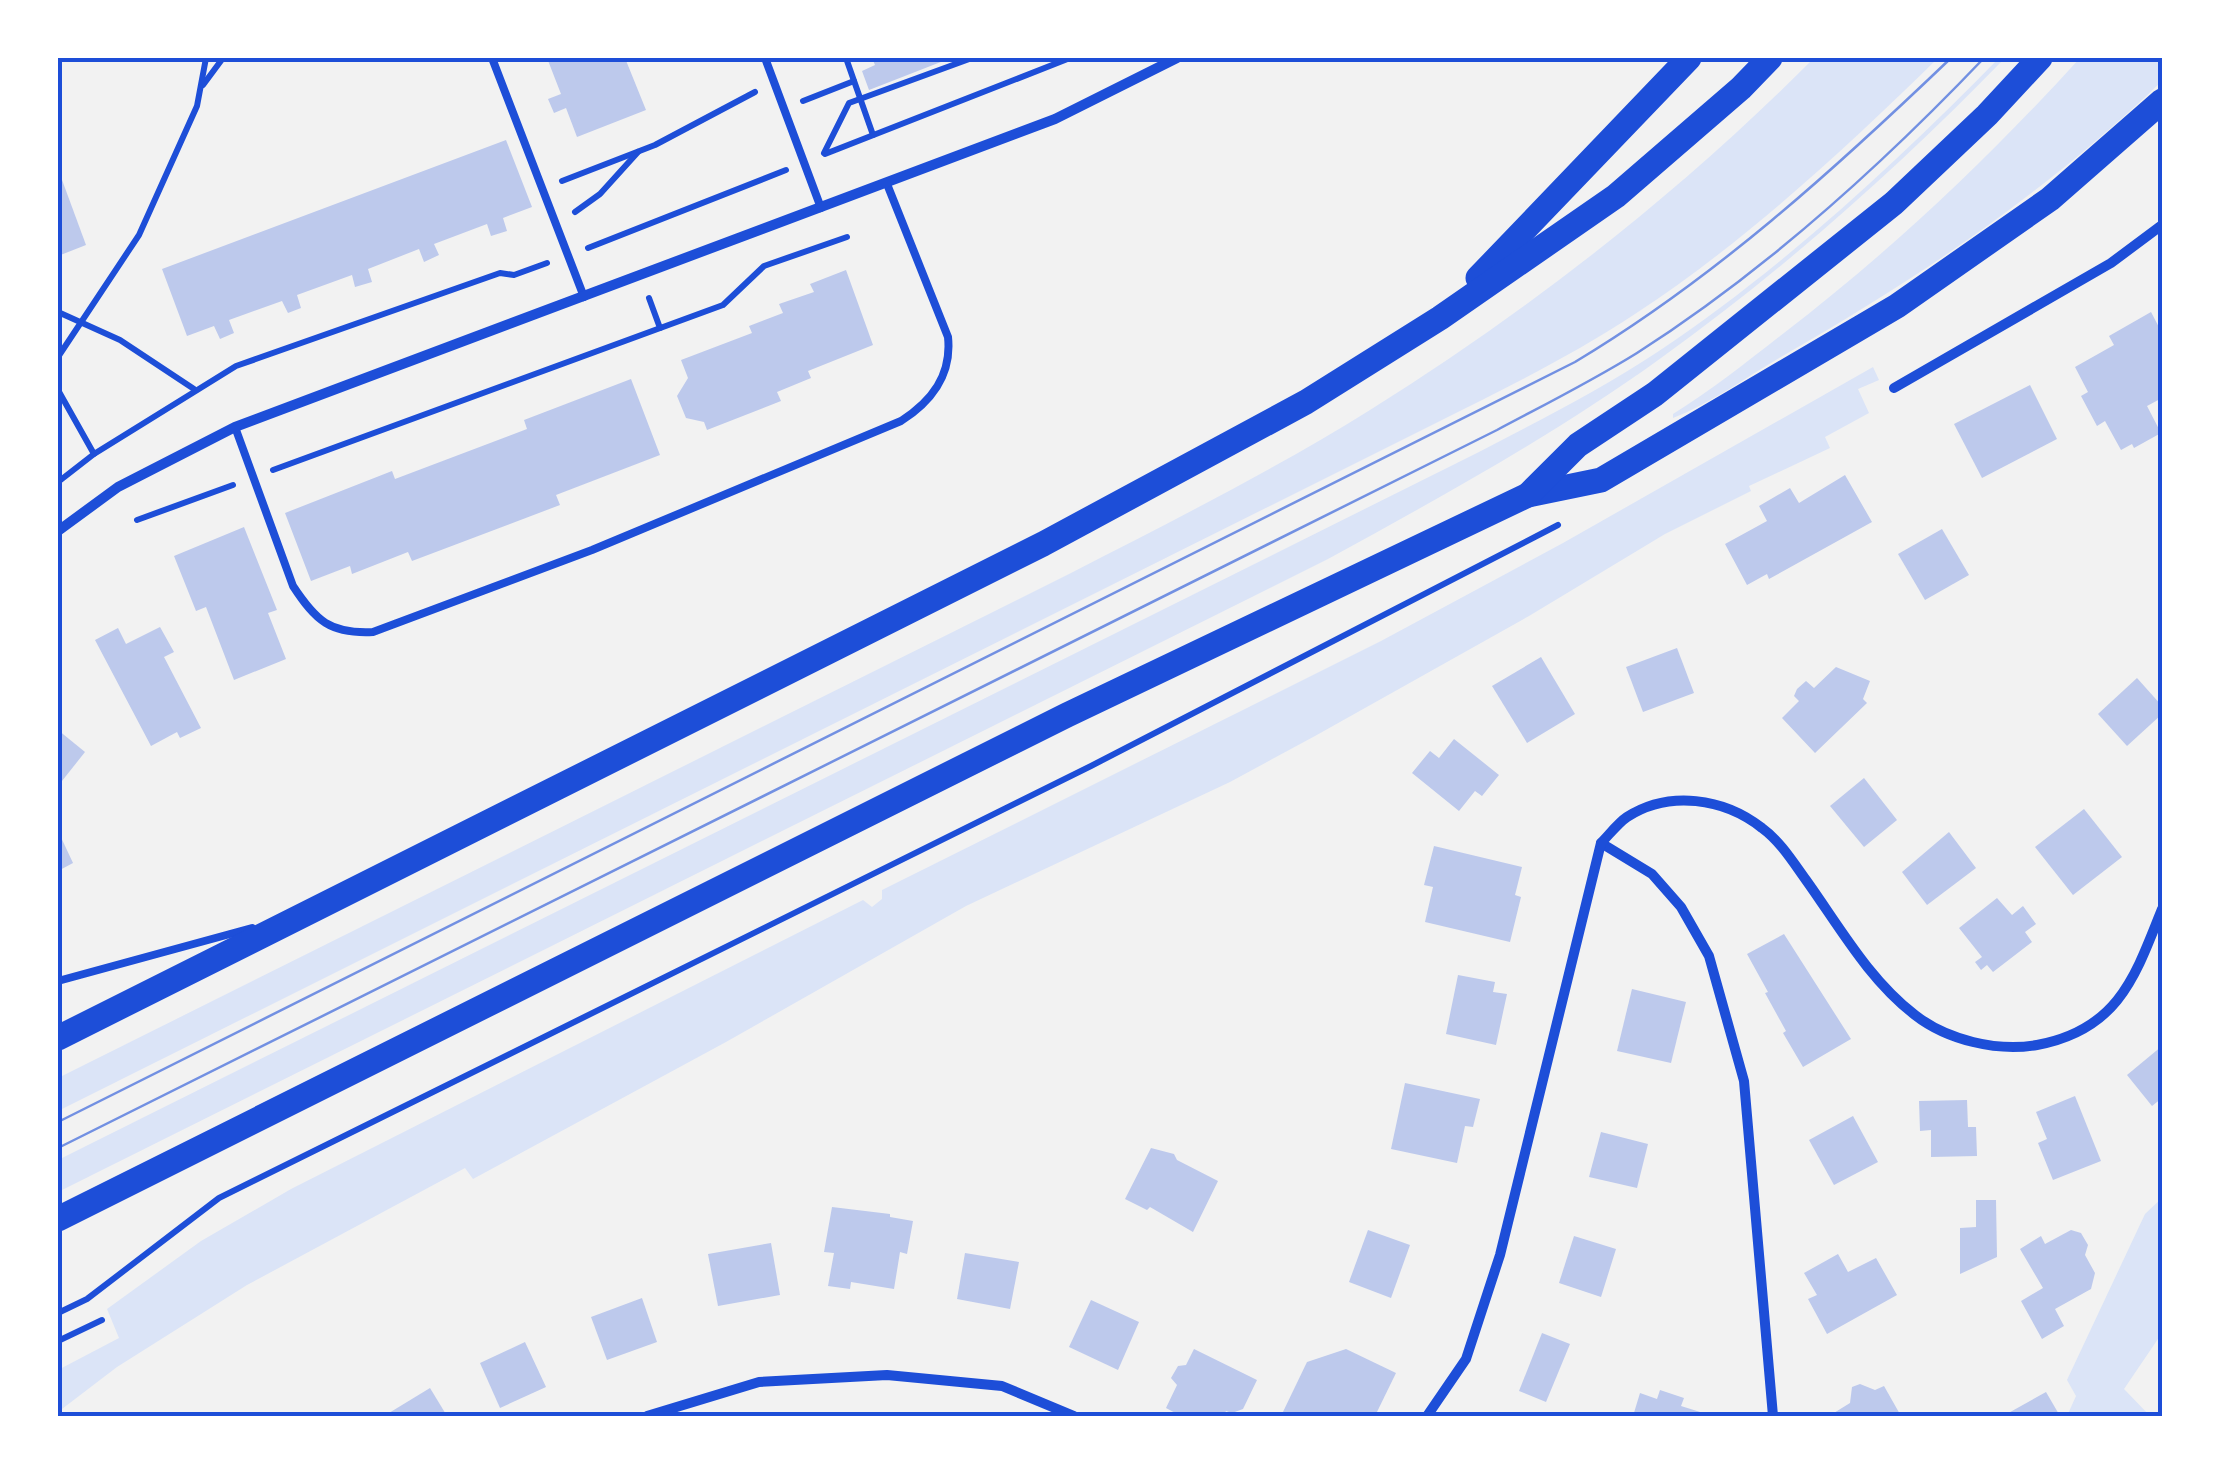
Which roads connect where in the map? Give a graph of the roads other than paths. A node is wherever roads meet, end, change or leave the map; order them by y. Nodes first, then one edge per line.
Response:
1 (492, 58) edge
2 (765, 58) edge
3 (1689, 58) edge
4 (1770, 58) edge
5 (2040, 58) edge
6 (1173, 59) edge
7 (2162, 101) edge
8 (887, 184) junction
9 (821, 209) junction
10 (2162, 226) edge
11 (584, 297) junction
12 (1440, 318) junction
13 (1894, 388) dead end
14 (235, 427) junction
15 (1528, 495) junction
16 (58, 531) edge
17 (1601, 843) junction
18 (2162, 909) edge
19 (319, 910) junction
20 (58, 981) edge
21 (58, 1038) edge
22 (58, 1218) edge
23 (647, 1416) edge
24 (1074, 1416) edge
25 (1428, 1416) edge
26 (1772, 1416) edge

1 - 11 lane
2 - 9 lane
3 - 12 main road
4 - 12 main road
5 - 15 main road
6 - 8 street
7 - 15 main road
8 - 9 street
8 - 14 lane
9 - 11 street
10 - 13 street
11 - 14 street
12 - 19 main road
14 - 16 street
15 - 22 main road
17 - 18 street
17 - 25 street
17 - 26 street
19 - 20 lane
19 - 21 main road
23 - 24 street

